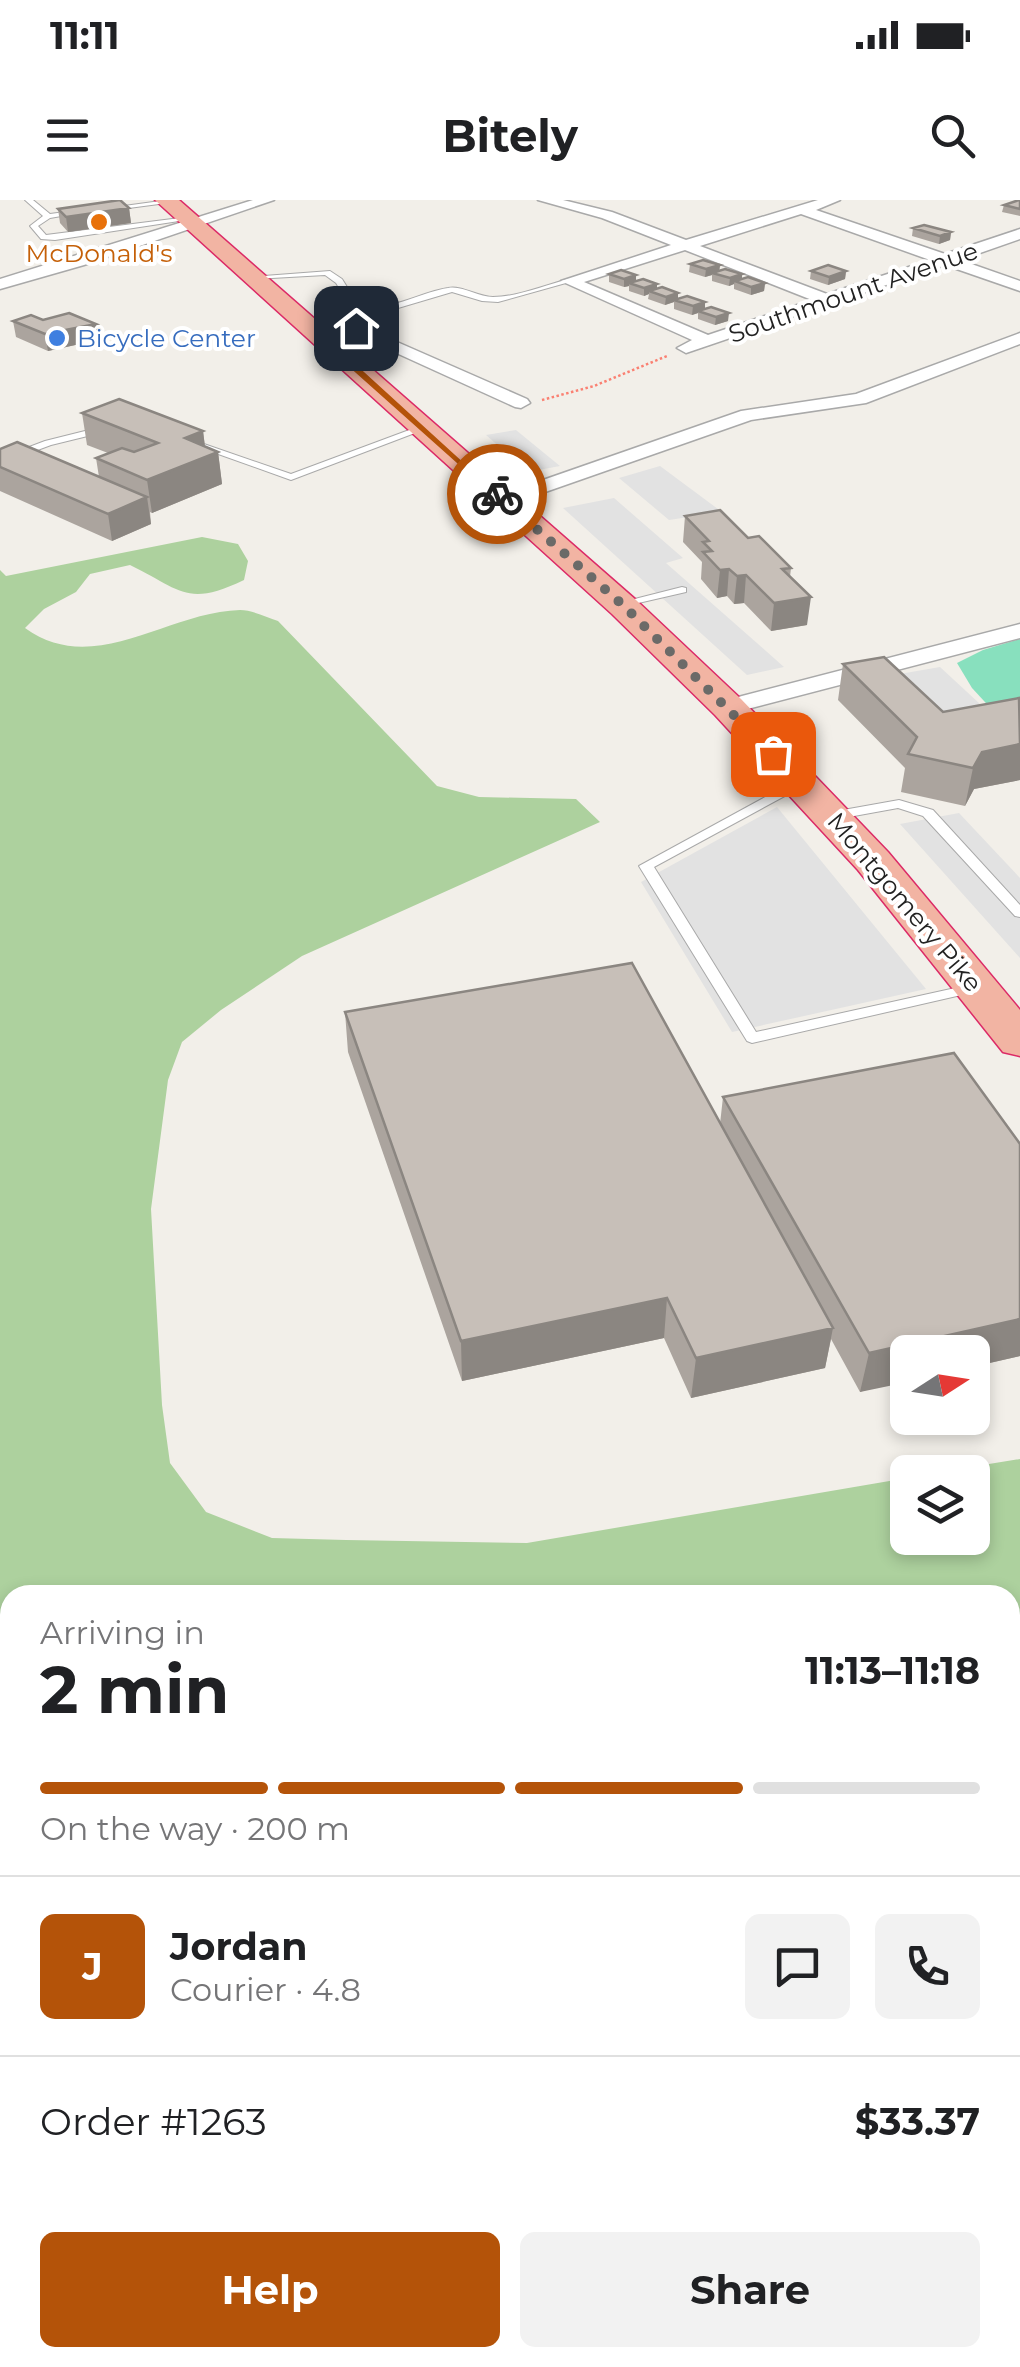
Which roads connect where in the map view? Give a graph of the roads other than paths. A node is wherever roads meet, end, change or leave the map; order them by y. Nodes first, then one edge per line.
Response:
1 (29, 200) edge
2 (266, 200) edge
3 (545, 200) edge
4 (772, 200) edge
5 (833, 200) edge
6 (169, 201) edge
7 (118, 207) junction
8 (100, 210) edge
9 (802, 210) junction
10 (83, 212) edge
11 (48, 216) junction
12 (190, 222) junction
13 (153, 224) junction
14 (1020, 234) edge
15 (55, 238) junction
16 (686, 245) junction
17 (104, 254) junction
18 (946, 260) junction
19 (253, 277) junction
20 (568, 281) junction
21 (0, 284) edge
22 (1020, 286) edge
23 (826, 300) junction
24 (314, 331) junction
25 (1020, 338) edge
26 (708, 341) junction
27 (686, 348) road end
28 (521, 403) road end
29 (124, 428) edge
30 (423, 428) junction
31 (184, 440) edge
32 (0, 461) edge
33 (504, 500) junction
34 (682, 590) dead end
35 (620, 604) junction
36 (1020, 631) edge
37 (728, 707) junction
38 (800, 782) junction
39 (832, 816) junction
40 (1020, 913) edge
41 (978, 987) junction
42 (1020, 1042) edge

1 - 11 lane
2 - 12 street
3 - 16 street
4 - 9 street
5 - 9 street
6 - 7 lane
6 - 12 highway, Montgomery Pike
7 - 8 lane
7 - 13 lane
9 - 16 street
9 - 18 street
10 - 11 lane
11 - 15 lane
12 - 13 lane
12 - 17 street
12 - 19 highway, Montgomery Pike
13 - 15 lane
14 - 18 street, Southmount Avenue
15 - 17 lane
16 - 20 street
16 - 23 street
17 - 21 street
18 - 22 street
18 - 23 street, Southmount Avenue
19 - 20 lane
19 - 24 highway, Montgomery Pike
20 - 26 street
23 - 26 street, Southmount Avenue
24 - 28 street
24 - 30 highway, Montgomery Pike
25 - 33 street
26 - 27 street, Southmount Avenue
29 - 32 lane
30 - 31 lane
30 - 33 highway, Montgomery Pike
33 - 35 highway, Montgomery Pike
34 - 35 lane
35 - 37 highway, Montgomery Pike
36 - 37 street
37 - 38 highway, Montgomery Pike
38 - 39 highway, Montgomery Pike
38 - 41 lane
39 - 40 lane
39 - 41 highway, Montgomery Pike
41 - 42 highway, Montgomery Pike

